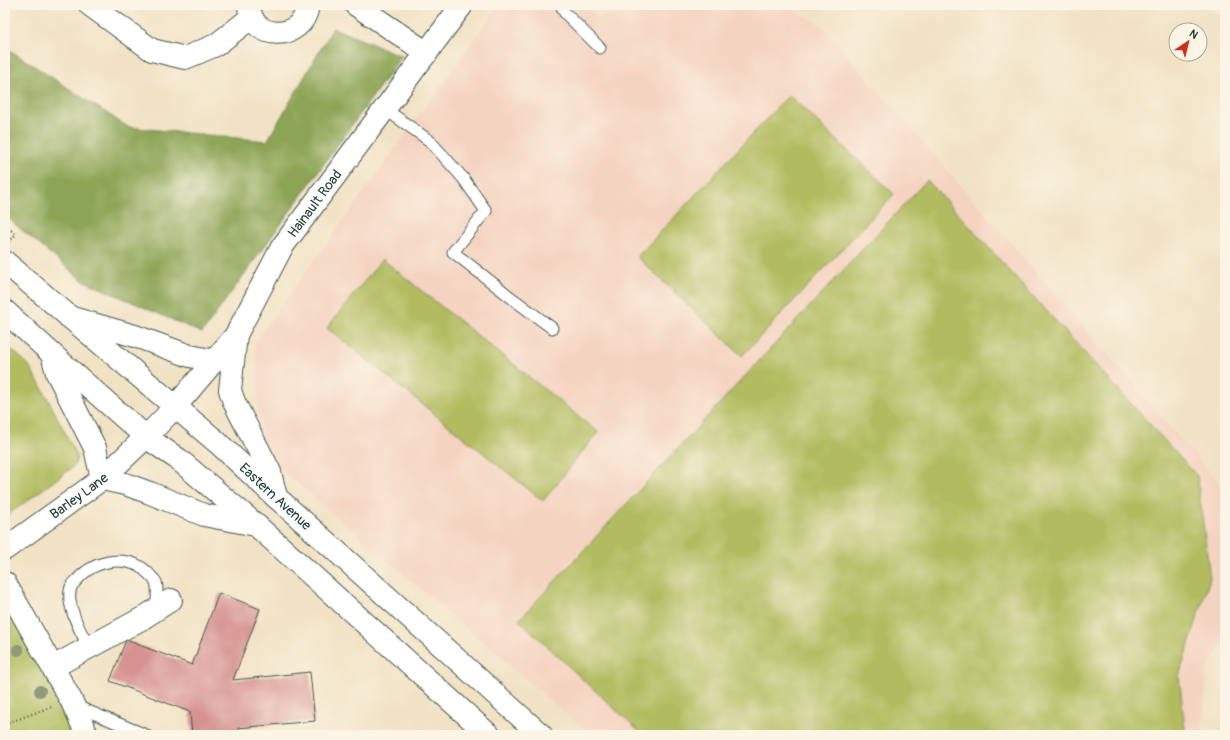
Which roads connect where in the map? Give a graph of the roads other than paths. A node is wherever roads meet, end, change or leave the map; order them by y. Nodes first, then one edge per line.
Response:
1 (90, 5) edge
2 (308, 5) edge
3 (356, 5) edge
4 (462, 5) edge
5 (561, 5) edge
6 (251, 11) edge
7 (600, 48) dead end
8 (427, 53) junction
9 (385, 109) junction
10 (5, 262) edge
11 (5, 311) edge
12 (69, 317) junction
13 (552, 328) dead end
14 (236, 335) junction
15 (52, 354) junction
16 (215, 361) junction
17 (175, 407) junction
18 (146, 437) junction
19 (102, 479) junction
20 (276, 497) junction
21 (256, 525) junction
22 (5, 549) edge
23 (5, 583) edge
24 (164, 605) joint
25 (89, 647) junction
26 (53, 667) junction
27 (72, 702) junction
28 (87, 735) edge
29 (146, 735) edge
30 (489, 735) edge
31 (541, 735) edge

1 - 6 main road
2 - 6 main road
3 - 8 main road
4 - 8 main road, Hainault Road
5 - 7 lane
8 - 9 main road, Hainault Road
9 - 13 lane
9 - 14 main road, Hainault Road
10 - 12 main road, Eastern Avenue
11 - 15 main road
12 - 16 main road
12 - 17 main road, Eastern Avenue
14 - 16 main road, Hainault Road
14 - 20 main road
15 - 18 main road
15 - 19 main road
16 - 17 main road, Hainault Road
17 - 18 main road, Barley Lane
17 - 20 main road, Eastern Avenue
18 - 19 main road, Barley Lane
18 - 21 main road
19 - 21 main road
19 - 22 main road, Barley Lane
20 - 31 main road, Eastern Avenue
21 - 30 main road
23 - 26 main road
24 - 25 main road
24 - 25 lane
25 - 26 main road
26 - 27 main road
27 - 28 main road
27 - 29 lane

